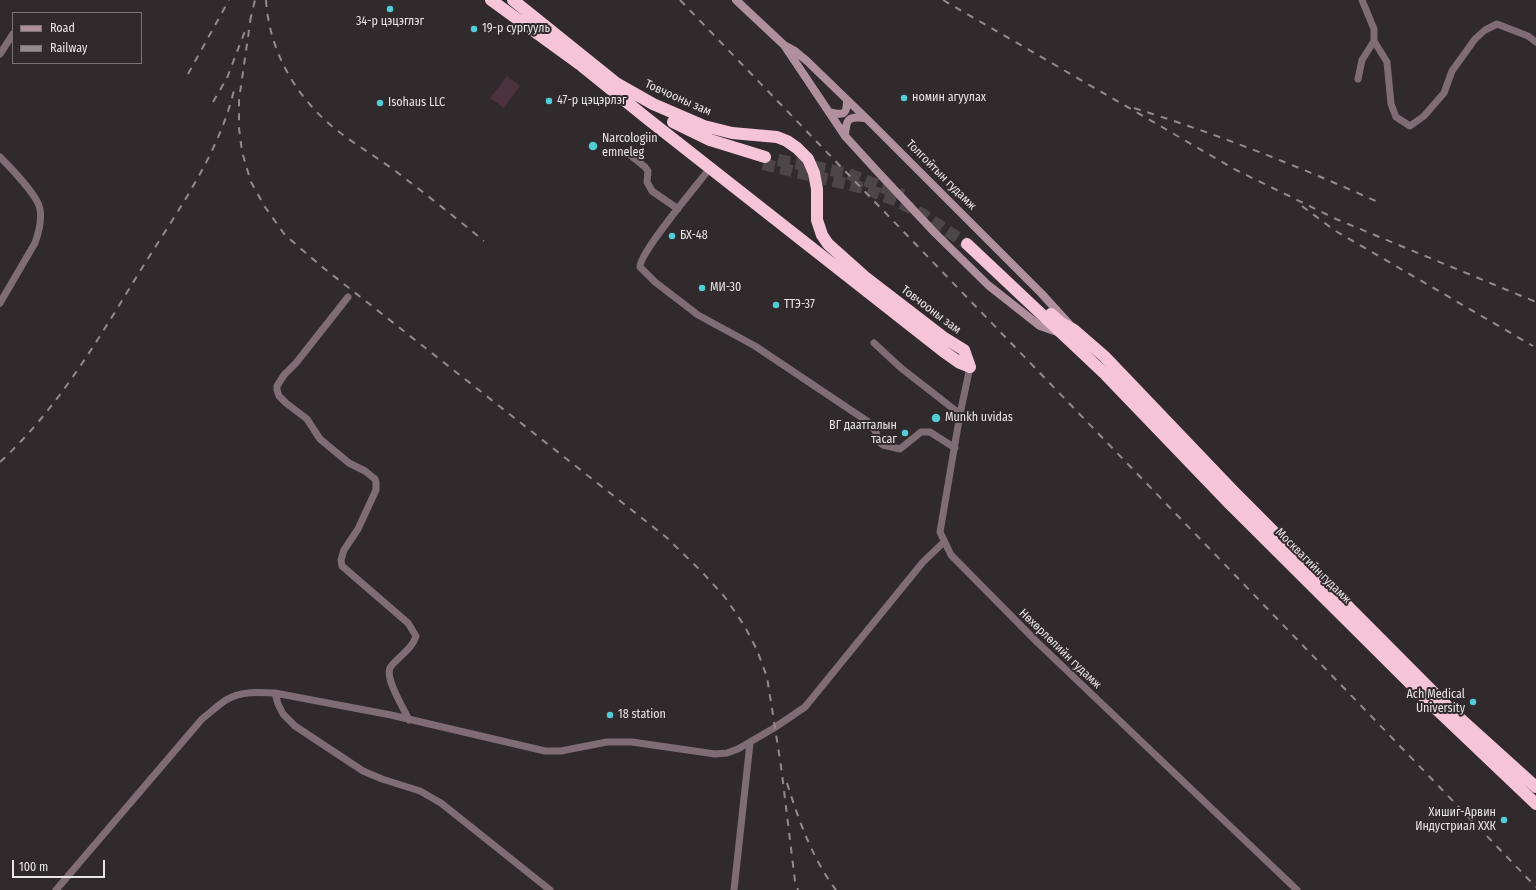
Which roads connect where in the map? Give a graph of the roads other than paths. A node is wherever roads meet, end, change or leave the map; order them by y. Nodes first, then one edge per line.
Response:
1 (491, 0) edge
2 (513, 0) edge
3 (736, 0) edge
4 (1362, 0) edge
5 (12, 36) edge
6 (1374, 41) junction
7 (1536, 42) edge
8 (784, 46) junction
9 (0, 54) edge
10 (1358, 79) dead end
11 (847, 100) junction
12 (653, 104) junction
13 (829, 112) junction
14 (865, 118) junction
15 (653, 124) junction
16 (845, 136) junction
17 (629, 154) dead end
18 (0, 157) edge
19 (710, 168) junction
20 (678, 209) junction
21 (348, 297) dead end
22 (0, 303) edge
23 (1074, 330) junction
24 (1060, 333) junction
25 (874, 343) dead end
26 (970, 367) junction
27 (960, 414) junction
28 (955, 448) junction
29 (944, 542) junction
30 (275, 693) junction
31 (409, 720) junction
32 (750, 743) junction
33 (1536, 787) edge
34 (1535, 804) edge
35 (56, 890) edge
36 (550, 890) edge
37 (734, 890) edge
38 (1297, 890) edge

1 - 15 highway, Товчооны зам
2 - 12 highway, Товчооны зам
3 - 8 main road, Толгойтын гудамж
4 - 6 street
5 - 9 street
6 - 7 street
6 - 10 street
8 - 11 main road, Толгойтын гудамж
8 - 13 main road, Толгойтын гудамж
11 - 13 main road
11 - 14 main road, Толгойтын гудамж
12 - 15 highway
12 - 26 highway, Товчооны зам
13 - 16 main road, Толгойтын гудамж
14 - 16 main road
14 - 23 main road, Толгойтын гудамж
15 - 19 highway, Товчооны зам
16 - 24 main road, Толгойтын гудамж
17 - 20 street
18 - 22 street
19 - 20 street
19 - 26 highway, Товчооны зам
20 - 28 street
21 - 31 street
23 - 24 highway, Москвагийн гудамж
23 - 33 highway, Москвагийн гудамж
24 - 34 highway, Москвагийн гудамж
25 - 27 street
26 - 27 street, Нөхөрлөлийн гудамж
27 - 28 street, Нөхөрлөлийн гудамж
28 - 29 street, Нөхөрлөлийн гудамж
29 - 32 street
29 - 38 street, Нөхөрлөлийн гудамж
30 - 31 street
30 - 35 street
30 - 36 street
31 - 32 street
32 - 37 street

